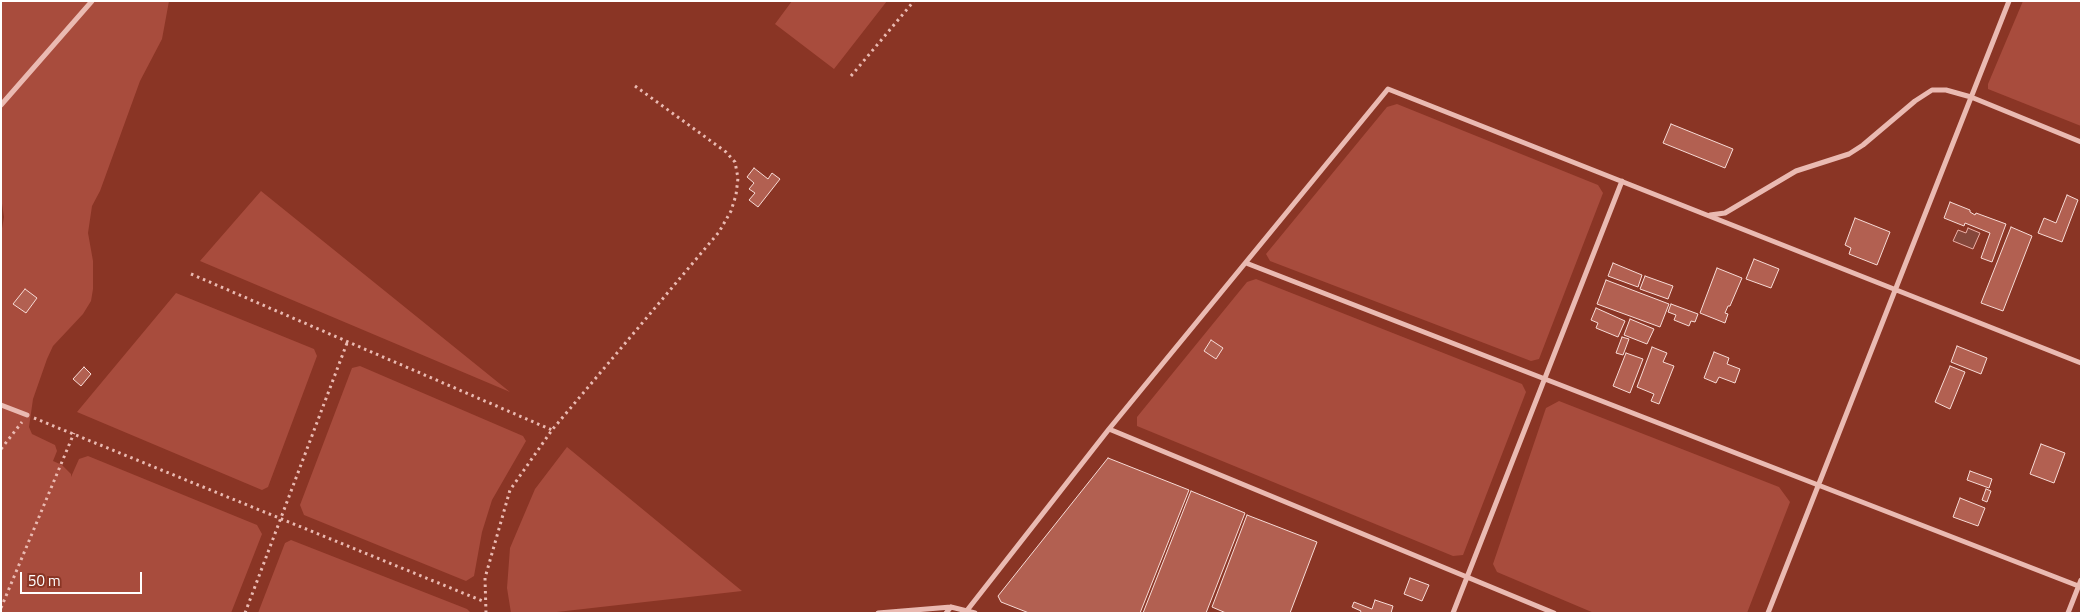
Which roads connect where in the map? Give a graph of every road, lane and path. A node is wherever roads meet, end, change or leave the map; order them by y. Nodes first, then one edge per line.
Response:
1 (92, 1) edge
2 (914, 1) edge
3 (2009, 1) edge
4 (851, 76) dead end
5 (635, 86) dead end
6 (1970, 97) junction
7 (1, 105) edge
8 (2081, 142) edge
9 (1622, 181) junction
10 (1707, 216) junction
11 (1246, 263) junction
12 (191, 274) dead end
13 (1895, 290) junction
14 (347, 343) junction
15 (2081, 363) edge
16 (1544, 380) junction
17 (1, 405) edge
18 (27, 415) junction
19 (1109, 429) junction
20 (552, 430) junction
21 (74, 433) junction
22 (1, 449) edge
23 (1817, 486) junction
24 (281, 518) junction
25 (1467, 577) junction
26 (2081, 580) edge
27 (2080, 587) edge
28 (485, 602) junction
29 (951, 607) junction
30 (1, 608) edge
31 (966, 611) edge
32 (246, 613) edge
33 (486, 613) edge
34 (878, 613) edge
35 (946, 613) edge
36 (976, 613) edge
37 (1453, 613) edge
38 (1554, 613) edge
39 (1768, 613) edge
40 (2068, 613) edge

1 - 7 street
2 - 4 path
3 - 6 street
5 - 20 path
6 - 8 street
6 - 10 street
6 - 13 street
9 - 10 street
9 - 11 street
9 - 16 street
10 - 13 street
11 - 16 street
11 - 19 street
12 - 14 path
13 - 15 street
13 - 23 street
14 - 20 path
14 - 24 path
16 - 23 street
16 - 25 street
17 - 18 street
18 - 21 path
18 - 22 path
19 - 25 street
19 - 31 street
20 - 28 path
21 - 24 path
21 - 30 path
23 - 27 street
23 - 39 street
24 - 28 path
24 - 32 path
25 - 37 street
25 - 38 street
26 - 27 street
27 - 40 street
28 - 33 path
29 - 31 street
29 - 34 street
29 - 35 street
31 - 36 street

